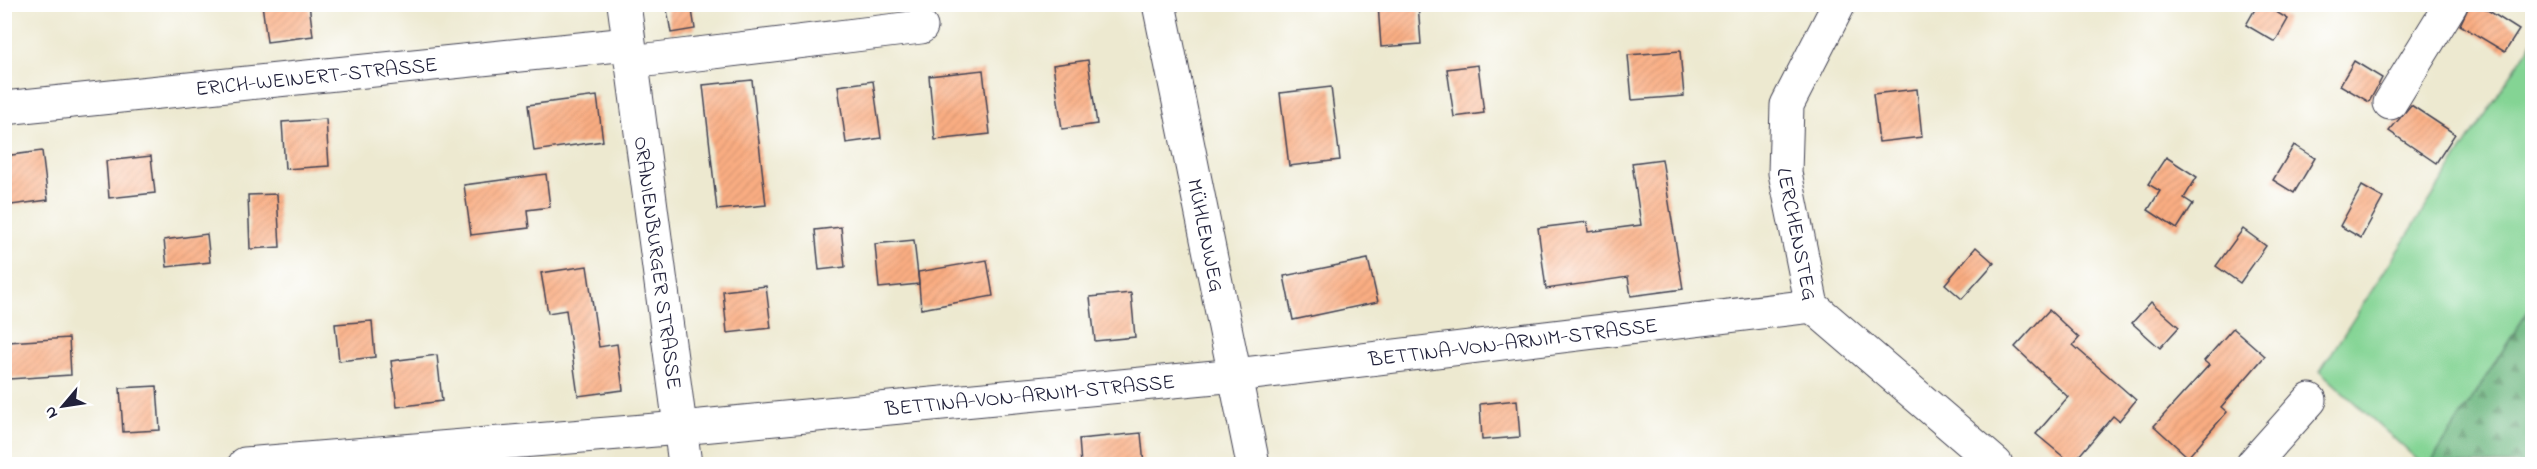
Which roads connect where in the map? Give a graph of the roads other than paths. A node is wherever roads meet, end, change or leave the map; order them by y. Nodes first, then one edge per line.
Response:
1 (624, 4) edge
2 (1159, 4) edge
3 (1839, 4) edge
4 (2451, 4) edge
5 (921, 27) dead end
6 (629, 53) junction
7 (2390, 103) dead end
8 (4, 108) edge
9 (1812, 306) junction
10 (1236, 375) junction
11 (2310, 400) dead end
12 (680, 428) junction
13 (245, 465) edge
14 (685, 465) edge
15 (1253, 465) edge
16 (1996, 465) edge
17 (2253, 465) edge

1 - 6 street, ORANIENBURGER STRASSE
2 - 10 street, MÜHLENWEG
3 - 9 street, LERCHENSTEG
4 - 7 street
5 - 6 street
6 - 8 street, ERICH-WEINERT-STRASSE
6 - 12 street, ORANIENBURGER STRASSE
9 - 10 street, BETTINA-VON-ARNIM-STRASSE
9 - 16 street, LERCHENSTEG
10 - 12 street, BETTINA-VON-ARNIM-STRASSE
10 - 15 street, MÜHLENWEG
11 - 17 street
12 - 13 street, BETTINA-VON-ARNIM-STRASSE
12 - 14 street, ORANIENBURGER STRASSE

